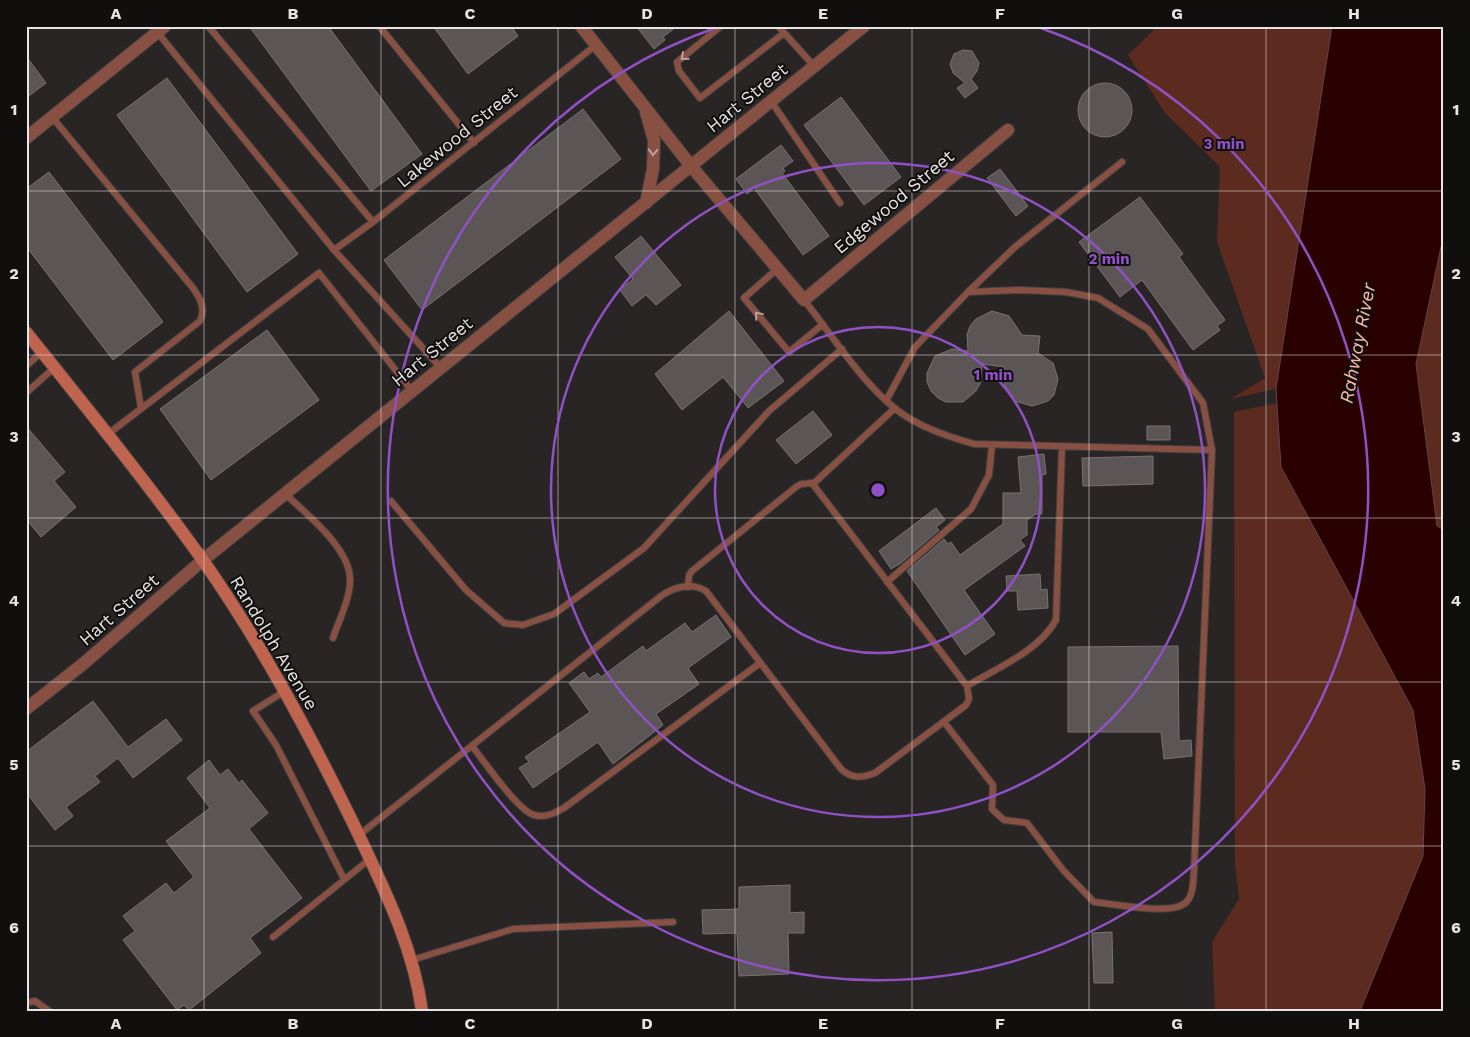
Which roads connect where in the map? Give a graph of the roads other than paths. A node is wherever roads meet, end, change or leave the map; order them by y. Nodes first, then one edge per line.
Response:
1 (208, 26) edge
2 (379, 26) edge
3 (581, 26) edge
4 (721, 26) edge
5 (778, 26) edge
6 (864, 26) edge
7 (161, 29) edge
8 (784, 33) junction
9 (596, 45) junction
10 (814, 66) junction
11 (771, 101) junction
12 (644, 105) junction
13 (52, 116) junction
14 (1008, 130) dead end
15 (26, 138) edge
16 (474, 143) junction
17 (1122, 162) dead end
18 (691, 166) junction
19 (646, 202) junction
20 (840, 203) dead end
21 (373, 222) junction
22 (334, 250) junction
23 (778, 269) junction
24 (968, 292) junction
25 (804, 300) junction
26 (823, 324) junction
27 (26, 332) edge
28 (842, 349) junction
29 (42, 352) junction
30 (26, 366) edge
31 (55, 368) junction
32 (441, 368) junction
33 (412, 392) junction
34 (26, 393) edge
35 (886, 401) junction
36 (140, 408) junction
37 (895, 408) junction
38 (108, 434) junction
39 (992, 445) junction
40 (1062, 446) junction
41 (1212, 450) junction
42 (812, 484) junction
43 (285, 494) junction
44 (391, 501) dead end
45 (203, 560) junction
46 (888, 582) junction
47 (688, 586) junction
48 (333, 638) dead end
49 (760, 663) junction
50 (967, 686) junction
51 (285, 691) junction
52 (26, 710) edge
53 (944, 722) junction
54 (472, 746) junction
55 (359, 835) junction
56 (370, 859) junction
57 (344, 880) junction
58 (674, 922) dead end
59 (273, 936) dead end
60 (412, 960) junction
61 (26, 1003) edge
62 (49, 1011) edge
63 (422, 1011) edge

1 - 21 lane
2 - 16 lane
3 - 9 street
4 -> 8 lane
5 - 8 lane
6 - 10 street, Hart Street
7 - 13 street
7 - 22 lane
8 - 10 lane
9 - 12 street
9 - 16 lane, Lakewood Street
10 - 11 street, Hart Street
11 - 18 street, Hart Street
11 - 20 lane
12 - 18 street
12 -> 19 street
13 - 15 street
13 - 36 lane
14 - 25 street, Edgewood Street
16 - 21 lane, Lakewood Street
17 - 24 lane
18 - 19 street, Hart Street
18 - 23 street
19 - 32 street, Hart Street
21 - 22 lane, Lakewood Street
22 - 32 lane
23 - 25 street
26 -> 23 lane
24 - 35 lane
24 - 41 lane
25 - 26 lane
26 - 28 lane
27 - 29 main road, Randolph Avenue
28 - 35 lane
28 - 44 lane
29 - 30 lane
29 - 31 main road, Randolph Avenue
31 - 34 lane
31 - 38 main road, Randolph Avenue
32 - 33 street, Hart Street
33 - 36 lane
33 - 43 street, Hart Street
35 - 37 lane
36 - 38 lane
37 - 39 lane
37 - 42 lane
38 - 45 main road, Randolph Avenue
39 - 40 lane
39 - 46 lane
40 - 41 lane
40 - 50 lane
41 - 53 lane
42 - 46 lane
42 - 47 lane
43 - 45 street, Hart Street
43 - 48 lane
45 - 51 main road, Randolph Avenue
45 - 52 street, Hart Street
46 - 50 lane
47 - 49 lane
47 - 54 lane
49 - 53 lane
49 - 54 lane
50 - 53 lane
51 - 55 main road, Randolph Avenue
51 - 57 lane
54 - 55 lane
55 - 56 main road, Randolph Avenue
56 - 57 lane
56 - 60 main road, Randolph Avenue
57 - 59 lane
58 - 60 lane
60 - 63 main road, Randolph Avenue
61 - 62 lane

